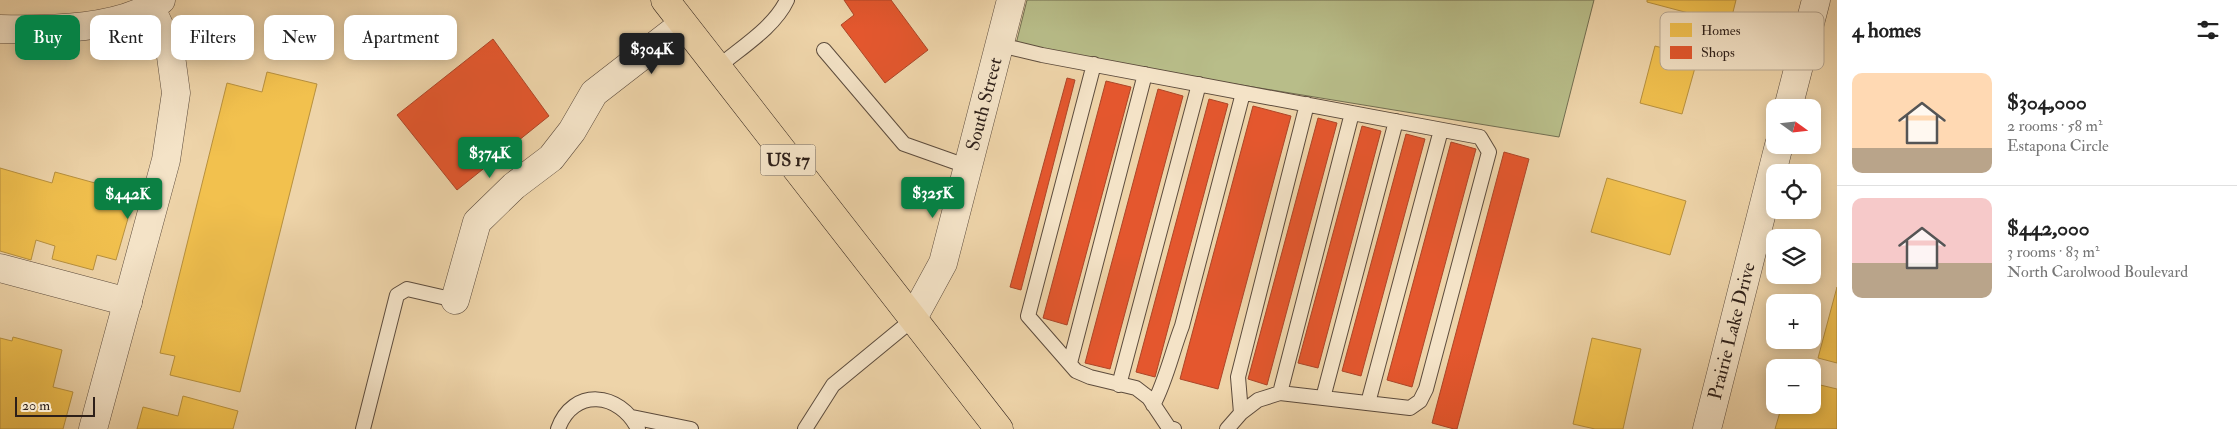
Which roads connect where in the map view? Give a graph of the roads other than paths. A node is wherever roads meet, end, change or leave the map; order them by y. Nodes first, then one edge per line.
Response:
1 (665, 0) edge
2 (787, 0) edge
3 (1011, 0) edge
4 (156, 4) edge
5 (683, 24) junction
6 (0, 30) edge
7 (1000, 45) junction
8 (824, 50) dead end
9 (1094, 64) junction
10 (717, 68) junction
11 (1798, 70) edge
12 (1145, 74) junction
13 (1199, 84) junction
14 (1243, 92) junction
15 (1790, 99) edge
16 (1307, 104) junction
17 (1352, 113) junction
18 (1396, 121) junction
19 (1441, 130) junction
20 (1777, 154) edge
21 (969, 167) junction
22 (0, 268) edge
23 (455, 300) joint
24 (128, 302) junction
25 (912, 320) junction
26 (1070, 363) junction
27 (1120, 384) junction
28 (1280, 393) junction
29 (1323, 398) junction
30 (1368, 403) junction
31 (1153, 405) junction
32 (1241, 413) junction
33 (635, 423) edge
34 (93, 429) edge
35 (363, 429) edge
36 (558, 429) edge
37 (691, 429) edge
38 (804, 429) edge
39 (999, 429) edge
40 (1174, 429) edge
41 (1227, 429) edge
42 (1707, 429) edge

1 - 5 main road, US 17
2 - 10 lane
3 - 7 street, South Street
4 - 6 street
4 - 24 street
5 - 10 main road, US 17
5 - 23 street
7 - 9 lane
7 - 21 street, South Street
8 - 21 lane
9 - 12 lane
9 - 26 lane
10 - 25 main road, US 17
11 - 15 street
12 - 13 lane
12 - 26 lane
13 - 14 lane
13 - 27 lane
14 - 16 lane
14 - 31 lane
16 - 17 lane
16 - 32 lane
17 - 18 lane
17 - 28 lane
18 - 19 lane
18 - 29 lane
19 - 30 lane
19 - 30 lane
20 - 42 street, Prairie Lake Drive
21 - 25 street, South Street
22 - 24 street
23 - 35 lane
24 - 34 street
25 - 38 lane
25 - 39 main road, US 17
26 - 27 lane
27 - 31 lane
28 - 29 lane
28 - 32 lane
29 - 30 lane
31 - 40 lane
32 - 41 lane
33 - 36 lane
33 - 37 lane

